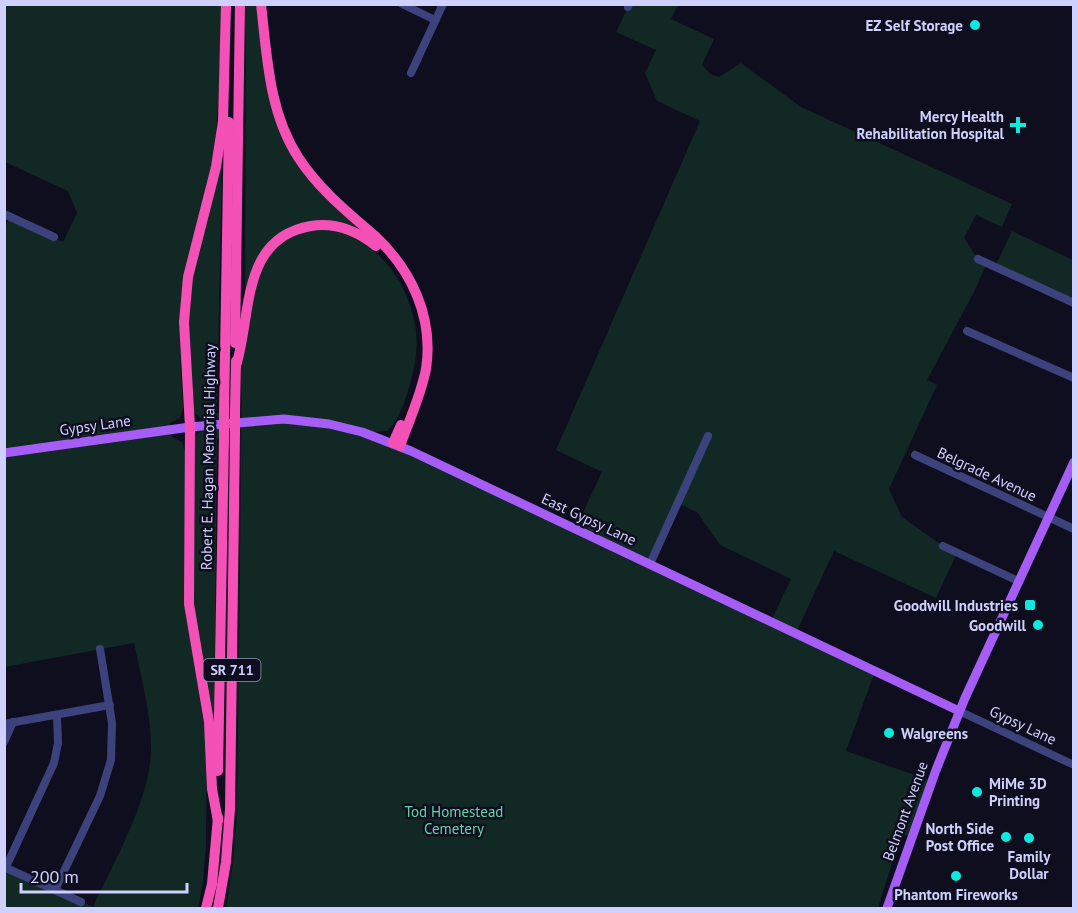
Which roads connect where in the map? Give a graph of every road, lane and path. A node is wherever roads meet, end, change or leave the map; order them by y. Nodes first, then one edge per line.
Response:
1 (228, 4) edge
2 (240, 4) edge
3 (261, 4) edge
4 (402, 4) edge
5 (443, 4) edge
6 (435, 20) junction
7 (411, 73) dead end
8 (4, 214) edge
9 (54, 237) dead end
10 (978, 259) dead end
11 (1074, 303) edge
12 (967, 331) dead end
13 (236, 366) junction
14 (1074, 378) edge
15 (230, 413) junction
16 (190, 427) junction
17 (708, 436) dead end
18 (396, 445) junction
19 (4, 453) edge
20 (915, 455) dead end
21 (1074, 462) edge
22 (1048, 517) junction
23 (1074, 529) edge
24 (943, 546) dead end
25 (650, 564) junction
26 (1018, 581) junction
27 (100, 649) dead end
28 (110, 705) junction
29 (959, 711) junction
30 (57, 715) junction
31 (9, 723) edge
32 (5, 739) edge
33 (1074, 765) edge
34 (218, 821) junction
35 (5, 867) edge
36 (55, 890) junction
37 (81, 902) dead end
38 (206, 909) edge
39 (218, 909) edge
40 (887, 909) edge

1 - 15 highway, Robert E. Hagan Memorial Highway / SR 711
1 - 16 highway
2 - 13 highway, Robert E. Hagan Memorial Highway / SR 711
3 - 18 highway
4 - 6 street
5 - 6 street
6 - 7 street
8 - 9 street
10 - 11 street
12 - 14 street
13 - 15 highway, Robert E. Hagan Memorial Highway / SR 711
13 - 18 highway
15 - 34 highway, Robert E. Hagan Memorial Highway / SR 711, bridge
15 - 39 highway, Robert E. Hagan Memorial Highway / SR 711, bridge
16 - 18 main road, East Gypsy Lane
16 - 19 main road, Gypsy Lane
16 - 34 highway
17 - 25 street
18 - 25 main road, East Gypsy Lane
20 - 22 street, Belgrade Avenue
21 - 22 main road, Belmont Avenue
22 - 23 street, Belgrade Avenue
22 - 26 main road, Belmont Avenue
24 - 26 street
25 - 29 main road, East Gypsy Lane
26 - 29 main road, Belmont Avenue
27 - 28 street
28 - 30 street
28 - 36 street
29 - 33 street, Gypsy Lane
29 - 40 main road, Belmont Avenue
30 - 31 street
30 - 35 street
31 - 32 street
34 - 38 highway, Robert E. Hagan Memorial Highway / SR 711
35 - 36 street
36 - 37 street

